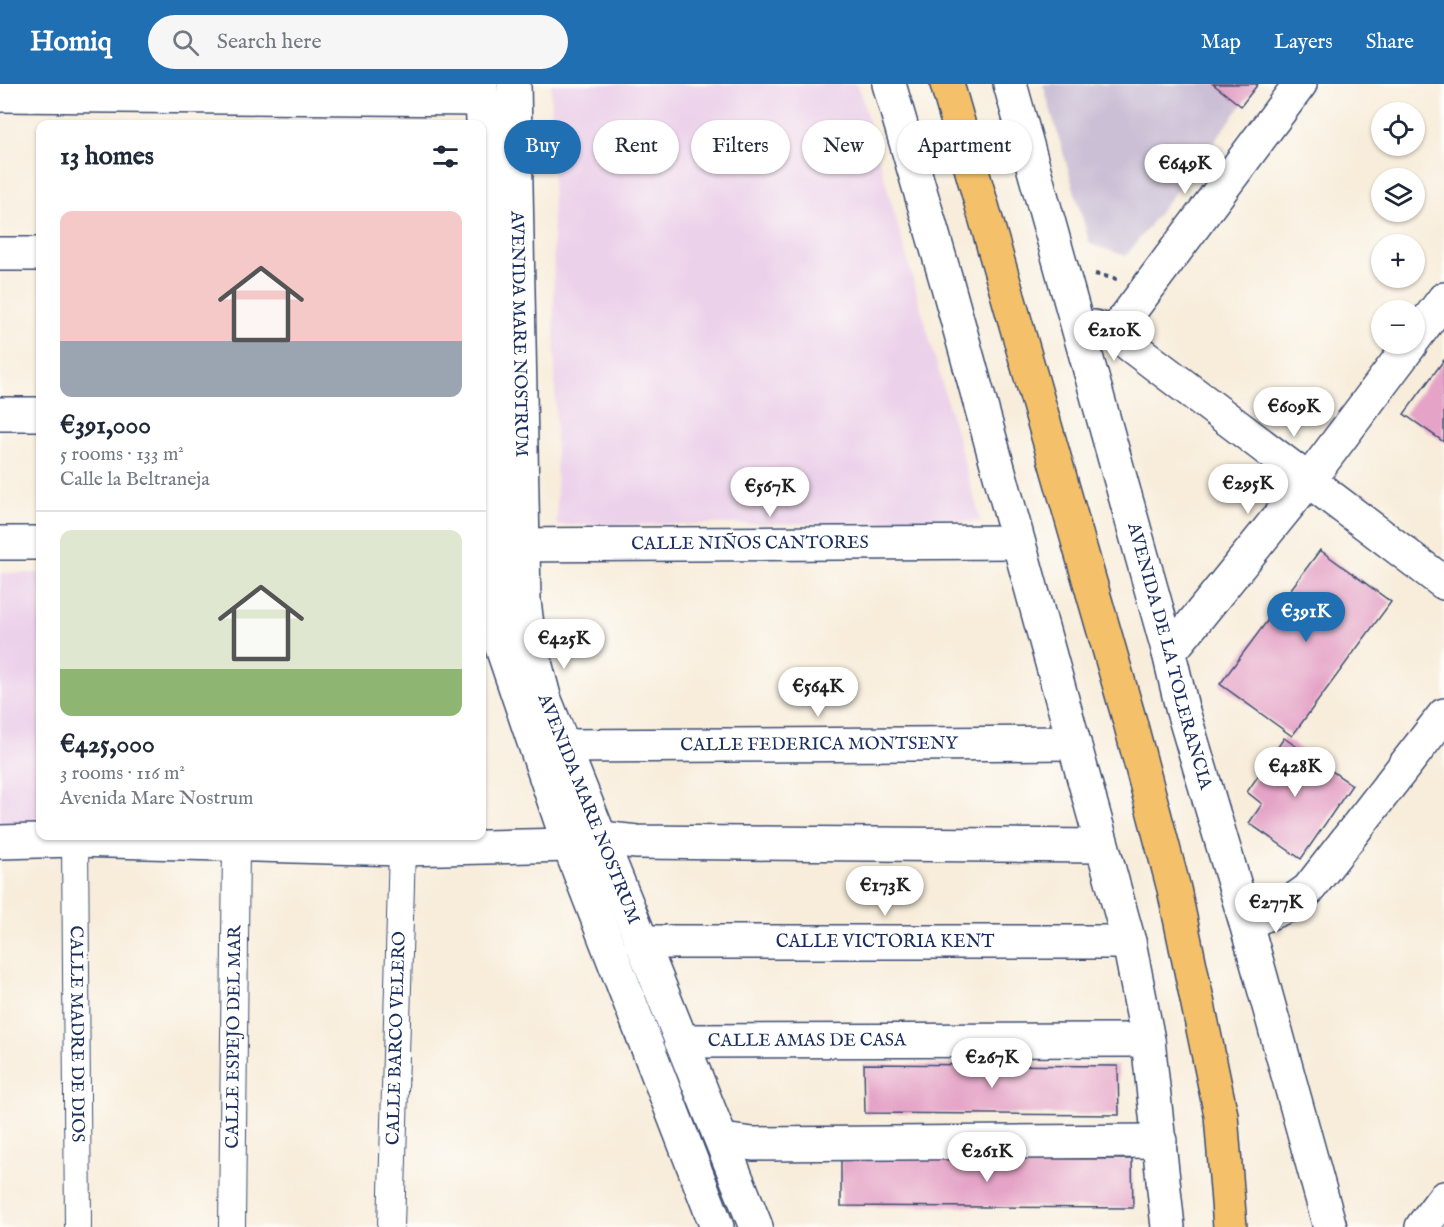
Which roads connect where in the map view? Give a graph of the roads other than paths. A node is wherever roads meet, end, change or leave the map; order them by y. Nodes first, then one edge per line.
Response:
1 (514, 84) edge
2 (889, 84) edge
3 (947, 84) edge
4 (1010, 84) edge
5 (1300, 84) edge
6 (482, 92) edge
7 (0, 95) edge
8 (483, 120) edge
9 (486, 250) edge
10 (0, 254) edge
11 (36, 254) edge
12 (1444, 299) edge
13 (1076, 322) junction
14 (1425, 324) edge
15 (1114, 333) junction
16 (1403, 354) edge
17 (0, 414) edge
18 (36, 414) edge
19 (487, 415) edge
20 (1308, 481) junction
21 (1018, 542) junction
22 (0, 543) edge
23 (36, 543) edge
24 (500, 545) edge
25 (1444, 583) edge
26 (1169, 653) junction
27 (1444, 715) edge
28 (1074, 743) junction
29 (564, 746) junction
30 (601, 838) junction
31 (75, 840) junction
32 (0, 842) edge
33 (236, 845) junction
34 (569, 845) junction
35 (1102, 846) junction
36 (402, 849) junction
37 (1246, 923) junction
38 (641, 942) junction
39 (1129, 942) junction
40 (1149, 1040) junction
41 (681, 1041) junction
42 (722, 1140) junction
43 (1160, 1141) junction
44 (1444, 1198) edge
45 (78, 1227) edge
46 (232, 1227) edge
47 (391, 1227) edge
48 (717, 1227) edge
49 (756, 1227) edge
50 (1168, 1227) edge
51 (1230, 1227) edge
52 (1330, 1227) edge
53 (1422, 1227) edge

1 - 24 street, AVENIDA MARE NOSTRUM
2 - 21 street
3 - 51 main road
4 - 13 street, AVENIDA DE LA TOLERANCIA
5 - 15 street
6 - 7 street
6 - 8 street, AVENIDA MARE NOSTRUM
9 - 19 street, AVENIDA MARE NOSTRUM
10 - 11 street
12 - 14 street
13 - 15 street
13 - 26 street, AVENIDA DE LA TOLERANCIA
15 - 20 street
16 - 20 street
17 - 18 street
19 - 24 street, AVENIDA MARE NOSTRUM
20 - 25 street
20 - 26 street
21 - 24 street, CALLE NIÑOS CANTORES
21 - 28 street
22 - 23 street
24 - 29 street, AVENIDA MARE NOSTRUM
24 - 34 street, AVENIDA MARE NOSTRUM
26 - 37 street, AVENIDA DE LA TOLERANCIA
27 - 37 street
28 - 29 street, CALLE FEDERICA MONTSENY
28 - 35 street
29 - 30 street, AVENIDA MARE NOSTRUM
30 - 35 street
30 - 38 street, AVENIDA MARE NOSTRUM
31 - 32 street
31 - 33 street
31 - 45 street, CALLE MADRE DE DIOS
33 - 36 street
33 - 46 street, CALLE ESPEJO DEL MAR
34 - 36 street
34 - 48 street, AVENIDA MARE NOSTRUM
35 - 39 street
36 - 47 street, CALLE BARCO VELERO
37 - 52 street, AVENIDA DE LA TOLERANCIA
38 - 39 street, CALLE VICTORIA KENT
38 - 41 street, AVENIDA MARE NOSTRUM
39 - 40 street
40 - 41 street, CALLE AMAS DE CASA
40 - 43 street
41 - 42 street, AVENIDA MARE NOSTRUM
42 - 43 street
42 - 49 street, AVENIDA MARE NOSTRUM
43 - 50 street
44 - 53 street

